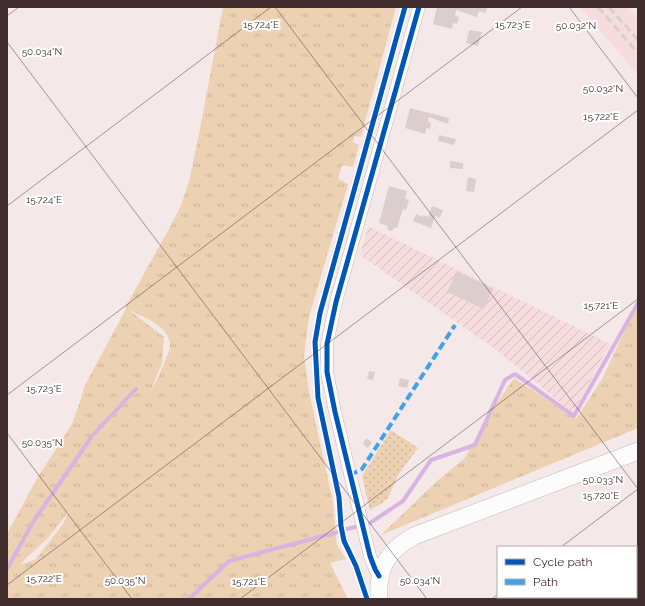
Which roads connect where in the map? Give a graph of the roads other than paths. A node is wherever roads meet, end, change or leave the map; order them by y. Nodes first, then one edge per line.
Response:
1 (419, 7) edge
2 (638, 451) edge
3 (379, 576) junction
4 (379, 599) edge

1 - 3 street
2 - 3 street
3 - 4 street

